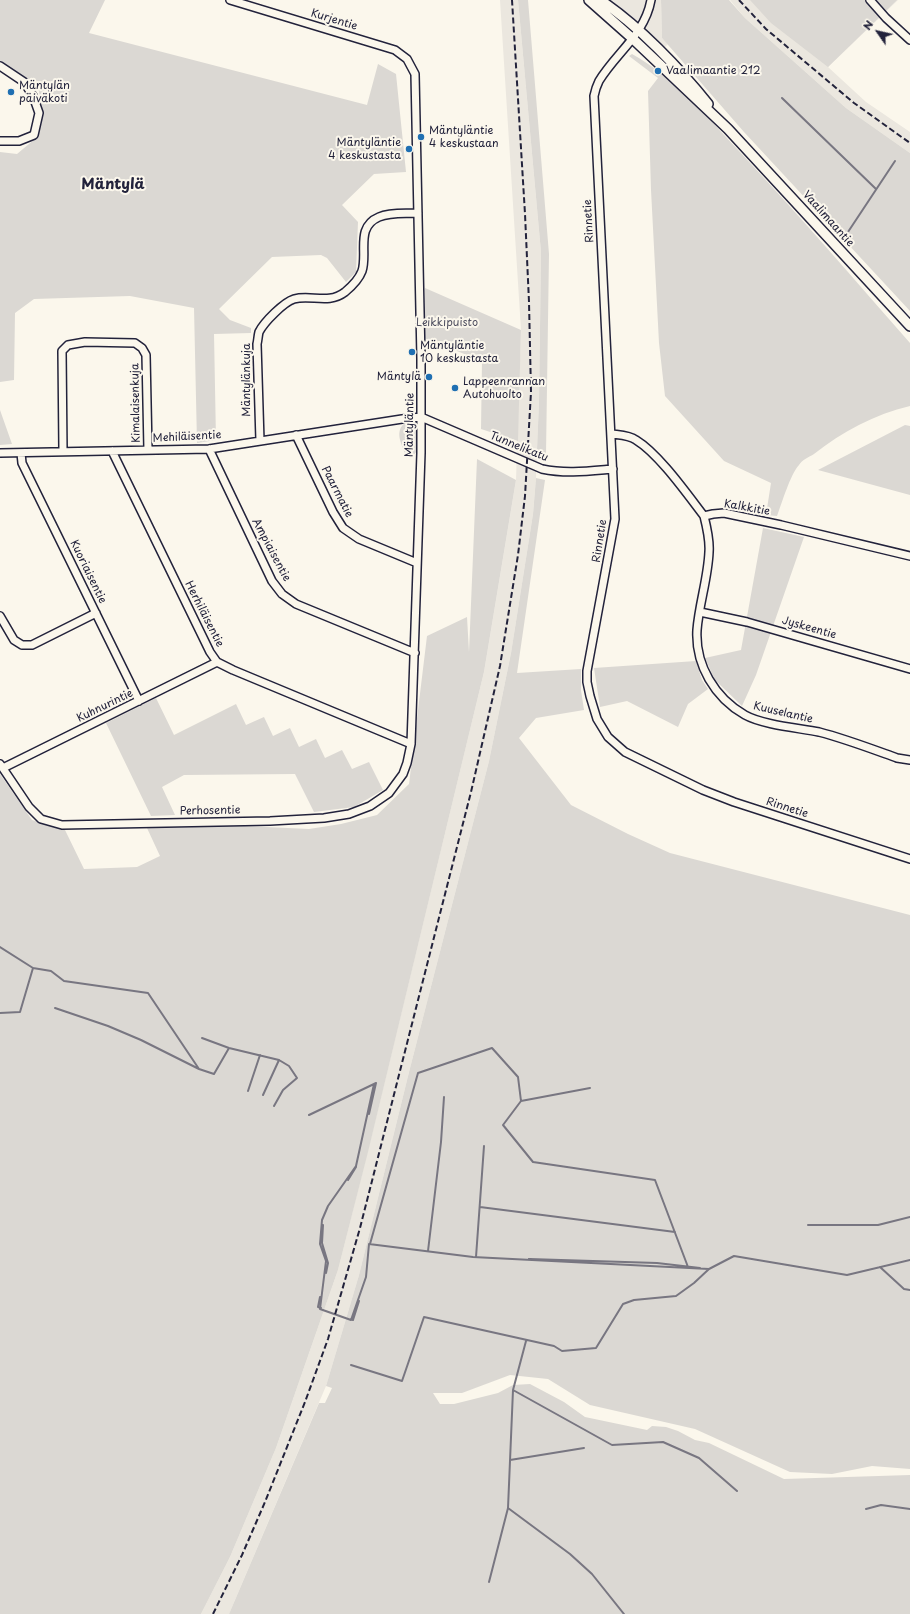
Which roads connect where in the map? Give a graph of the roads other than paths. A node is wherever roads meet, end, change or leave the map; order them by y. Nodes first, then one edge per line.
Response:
1 (230, 0) edge
2 (589, 0) edge
3 (600, 0) edge
4 (651, 0) edge
5 (870, 0) edge
6 (639, 30) junction
7 (633, 39) junction
8 (910, 40) edge
9 (407, 59) joint
10 (0, 66) edge
11 (728, 129) junction
12 (0, 141) edge
13 (418, 213) junction
14 (910, 326) edge
15 (421, 417) junction
16 (612, 434) junction
17 (296, 435) junction
18 (260, 441) junction
19 (148, 450) junction
20 (209, 450) junction
21 (62, 451) junction
22 (112, 451) junction
23 (0, 453) edge
24 (21, 453) junction
25 (613, 469) junction
26 (704, 516) junction
27 (910, 556) edge
28 (417, 563) junction
29 (700, 612) junction
30 (96, 613) junction
31 (0, 616) edge
32 (415, 653) junction
33 (217, 662) junction
34 (910, 669) edge
35 (139, 701) junction
36 (411, 744) junction
37 (910, 760) edge
38 (1, 766) edge
39 (910, 859) edge

1 - 9 street, Kurjentie
2 - 7 main road, Vaalimaantie
3 - 6 main road, Vaalimaantie
4 - 6 street, Rinnetie
5 - 8 street
6 - 7 street, Rinnetie
6 - 11 main road, Vaalimaantie
7 - 11 main road, Vaalimaantie
7 - 16 street, Rinnetie
9 - 13 street, Mäntyläntie
10 - 12 street
11 - 14 main road, Vaalimaantie
13 - 15 street, Mäntyläntie
13 - 18 street, Mäntylänkuja
15 - 17 street, Mehiläisentie
15 - 25 street, Tunnelikatu
15 - 28 street, Mäntyläntie
16 - 25 street, Rinnetie
16 - 26 street
17 - 18 street, Mehiläisentie
17 - 28 street, Paarmatie
18 - 20 street, Mehiläisentie
19 - 20 street, Mehiläisentie
19 - 21 street, Kimalaisenkuja
19 - 22 street, Mehiläisentie
20 - 32 street, Ampiaisentie
21 - 22 street, Mehiläisentie
21 - 24 street, Mehiläisentie
22 - 33 street, Herhiläisentie
23 - 24 street, Mehiläisentie
24 - 30 street, Kuoriaisentie
25 - 39 street, Rinnetie
26 - 27 street, Kalkkitie
26 - 29 street, Kuuselantie
28 - 32 street, Mäntyläntie
29 - 34 street, Jyskeentie
29 - 37 street, Kuuselantie
30 - 31 street
30 - 35 street, Kuoriaisentie
32 - 36 street, Mäntyläntie
33 - 35 street, Kuhnurintie
33 - 36 street, Herhiläisentie
35 - 38 street, Kuhnurintie
36 - 38 street, Perhosentie

